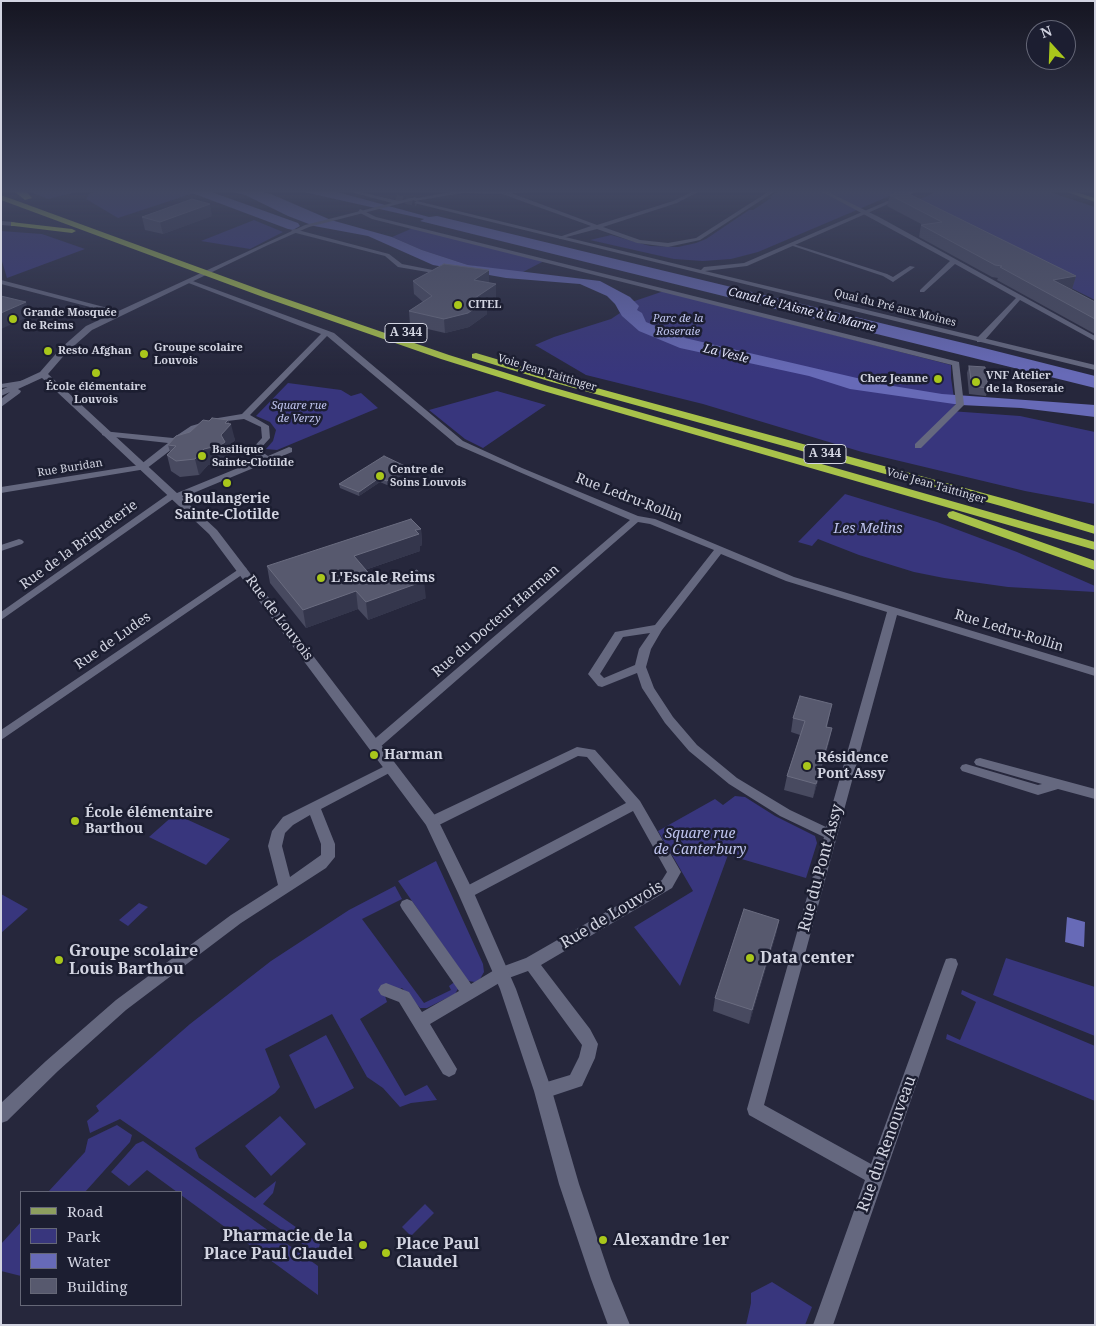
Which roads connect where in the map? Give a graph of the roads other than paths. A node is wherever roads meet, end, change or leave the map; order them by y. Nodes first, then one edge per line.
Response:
1 (155, 252) edge
2 (163, 252) edge
3 (250, 252) edge
4 (375, 252) edge
5 (509, 252) edge
6 (619, 252) edge
7 (773, 252) edge
8 (816, 252) edge
9 (939, 252) edge
10 (763, 256) junction
11 (954, 260) junction
12 (186, 261) junction
13 (664, 262) junction
14 (745, 265) junction
15 (912, 267) dead end
16 (689, 269) junction
17 (456, 275) edge
18 (733, 280) junction
19 (188, 281) junction
20 (1, 282) edge
21 (922, 291) dead end
22 (1020, 298) junction
23 (120, 313) junction
24 (326, 333) junction
25 (1095, 339) edge
26 (980, 340) junction
27 (439, 344) dead end
28 (466, 353) dead end
29 (1095, 368) edge
30 (43, 374) junction
31 (26, 382) junction
32 (1, 386) edge
33 (1, 393) edge
34 (1, 404) edge
35 (245, 416) junction
36 (105, 433) junction
37 (174, 441) junction
38 (918, 446) dead end
39 (289, 450) dead end
40 (268, 459) junction
41 (143, 468) junction
42 (856, 477) junction
43 (1, 490) edge
44 (174, 496) junction
45 (1005, 503) junction
46 (636, 519) junction
47 (1095, 520) edge
48 (1095, 530) edge
49 (19, 542) dead end
50 (1095, 546) edge
51 (1, 548) edge
52 (720, 549) junction
53 (1095, 566) edge
54 (242, 570) junction
55 (893, 610) junction
56 (1, 617) edge
57 (658, 628) junction
58 (640, 666) junction
59 (1095, 672) edge
60 (1, 736) edge
61 (375, 745) junction
62 (980, 762) dead end
63 (391, 767) junction
64 (966, 768) dead end
65 (1058, 784) junction
66 (1095, 794) edge
67 (636, 804) junction
68 (314, 808) junction
69 (432, 822) junction
70 (830, 834) junction
71 (285, 887) junction
72 (466, 893) junction
73 (407, 905) dead end
74 (530, 963) junction
75 (952, 964) dead end
76 (501, 974) junction
77 (386, 990) dead end
78 (469, 993) junction
79 (418, 1022) junction
80 (449, 1069) dead end
81 (543, 1091) junction
82 (1, 1115) edge
83 (875, 1176) junction
84 (619, 1325) edge
85 (823, 1325) edge

1 - 12 highway, Voie Jean Taittinger / A 344
2 - 12 highway, Voie Jean Taittinger / A 344
3 - 19 street
4 - 17 street
5 - 38 street
6 - 13 street
7 - 10 street
8 - 15 street
9 - 11 street
10 - 13 street
10 - 14 street
11 - 21 street
11 - 22 street
12 - 27 highway, Voie Jean Taittinger / A 344
12 - 42 highway, Voie Jean Taittinger / A 344
13 - 16 street, Quai du Pré aux Moines
14 - 16 street
14 - 18 street
16 - 18 street, Quai du Pré aux Moines
18 - 26 street, Quai du Pré aux Moines
19 - 23 street
19 - 24 street, Rue Ledru-Rollin
20 - 23 street
22 - 25 street
22 - 26 street
23 - 30 street
24 - 35 street
24 - 46 street, Rue Ledru-Rollin
26 - 29 street, Quai du Pré aux Moines
28 - 45 highway, Voie Jean Taittinger / A 344
30 - 31 street
30 - 36 street, Rue de Louvois
31 - 32 street
31 - 33 street
31 - 34 street
35 - 37 street
35 - 40 street
36 - 37 street
36 - 41 street, Rue de Louvois
37 - 41 street
39 - 40 street, Rue de la Briqueterie
40 - 44 street, Rue de la Briqueterie
41 - 43 street, Rue Buridan
41 - 44 street, Rue de Louvois
42 - 50 highway, Voie Jean Taittinger / A 344
42 - 53 highway
44 - 54 street, Rue de Louvois
44 - 56 street, Rue de la Briqueterie
45 - 47 highway
45 - 48 highway, Voie Jean Taittinger / A 344
46 - 52 street, Rue Ledru-Rollin
46 - 61 street, Rue du Docteur Harman
49 - 51 street
52 - 55 street, Rue Ledru-Rollin
52 - 57 street
54 - 60 street, Rue de Ludes
54 - 61 street, Rue de Louvois
55 - 59 street, Rue Ledru-Rollin
55 - 70 street, Rue du Pont Assy
57 - 58 street
57 - 58 street
58 - 70 street
61 - 63 street, Rue de Louvois
62 - 65 street
63 - 68 street
63 - 69 street, Rue de Louvois
64 - 65 street
65 - 66 street
67 - 69 street, Rue de Louvois
67 - 72 street
67 - 74 street, Rue de Louvois
68 - 71 street
68 - 71 street
69 - 72 street, Rue de Louvois
70 - 83 street, Rue du Pont Assy
71 - 82 street
72 - 76 street, Rue de Louvois
73 - 78 street
74 - 76 street, Rue de Louvois
74 - 81 street
75 - 83 street, Rue du Renouveau
76 - 78 street, Rue de Louvois
76 - 81 street, Rue de Louvois
77 - 79 street
78 - 79 street, Rue de Louvois
79 - 80 street
81 - 84 street, Rue de Louvois
83 - 85 street, Rue du Renouveau

